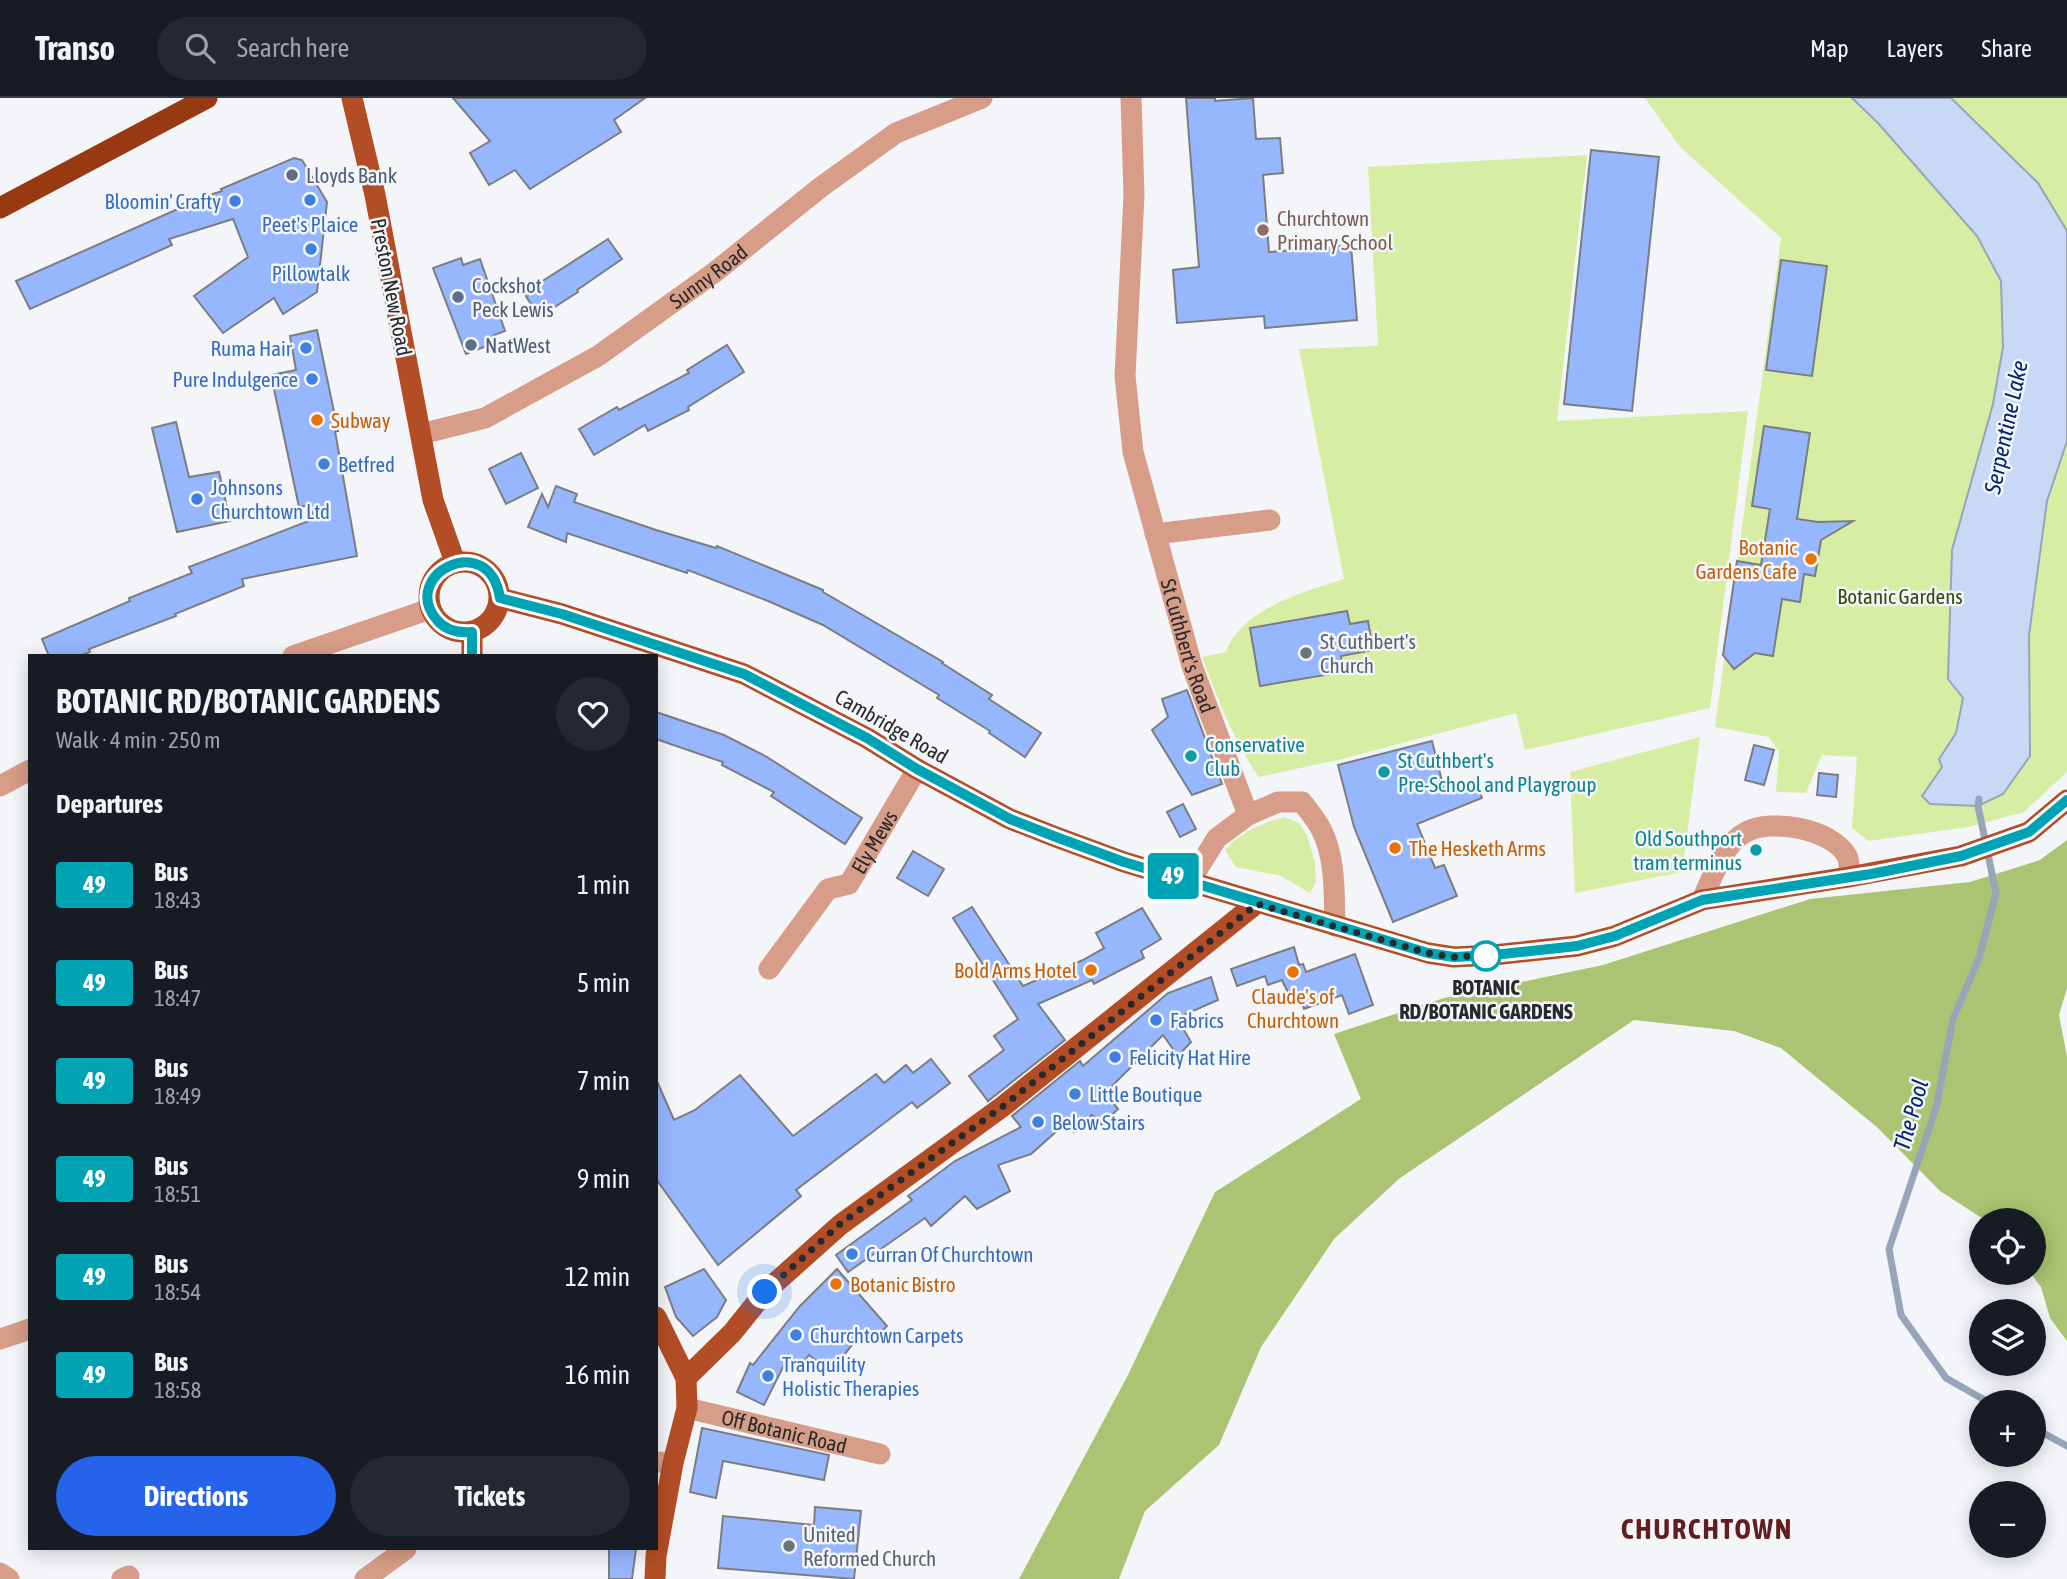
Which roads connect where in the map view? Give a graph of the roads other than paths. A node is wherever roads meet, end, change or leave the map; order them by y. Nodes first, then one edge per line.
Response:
1 (207, 98) edge
2 (352, 98) edge
3 (982, 98) edge
4 (1131, 98) edge
5 (0, 208) edge
6 (421, 435) junction
7 (1270, 520) dead end
8 (1155, 534) junction
9 (455, 562) junction
10 (500, 598) junction
11 (430, 609) junction
12 (472, 632) junction
13 (299, 654) edge
14 (471, 654) edge
15 (917, 769) junction
16 (28, 771) edge
17 (0, 786) edge
18 (2067, 800) edge
19 (1248, 815) junction
20 (1849, 877) junction
21 (1190, 881) junction
22 (1702, 900) junction
23 (1257, 904) junction
24 (1335, 926) junction
25 (769, 970) dead end
26 (658, 1321) edge
27 (28, 1330) edge
28 (0, 1339) edge
29 (686, 1378) junction
30 (687, 1408) junction
31 (880, 1454) dead end
32 (664, 1463) edge
33 (658, 1533) edge
34 (405, 1550) edge
35 (657, 1550) edge
36 (0, 1573) edge
37 (9, 1579) edge
38 (365, 1579) edge
39 (655, 1579) edge

1 - 5 highway
2 - 6 main road, Preston New Road
3 - 6 street, Sunny Road
4 - 8 street, St Cuthbert's Road
6 - 9 main road
7 - 8 street
8 - 19 street, St Cuthbert's Road
9 - 10 main road
9 - 11 main road
10 - 12 main road
10 - 15 main road, Cambridge Road
11 - 12 main road
11 - 13 street
12 - 14 main road
15 - 21 main road, Cambridge Road
15 - 25 street, Ely Mews
16 - 17 street
18 - 20 main road, Cambridge Road
19 - 21 street
19 - 24 street
20 - 22 main road, Cambridge Road
20 - 22 street
21 - 23 main road, Cambridge Road
22 - 24 main road, Cambridge Road
23 - 24 main road, Cambridge Road
23 - 29 main road
26 - 29 main road
27 - 28 street
29 - 30 main road
30 - 31 street, Off Botanic Road
30 - 32 main road
32 - 33 main road
34 - 38 street
35 - 39 main road
36 - 37 street

